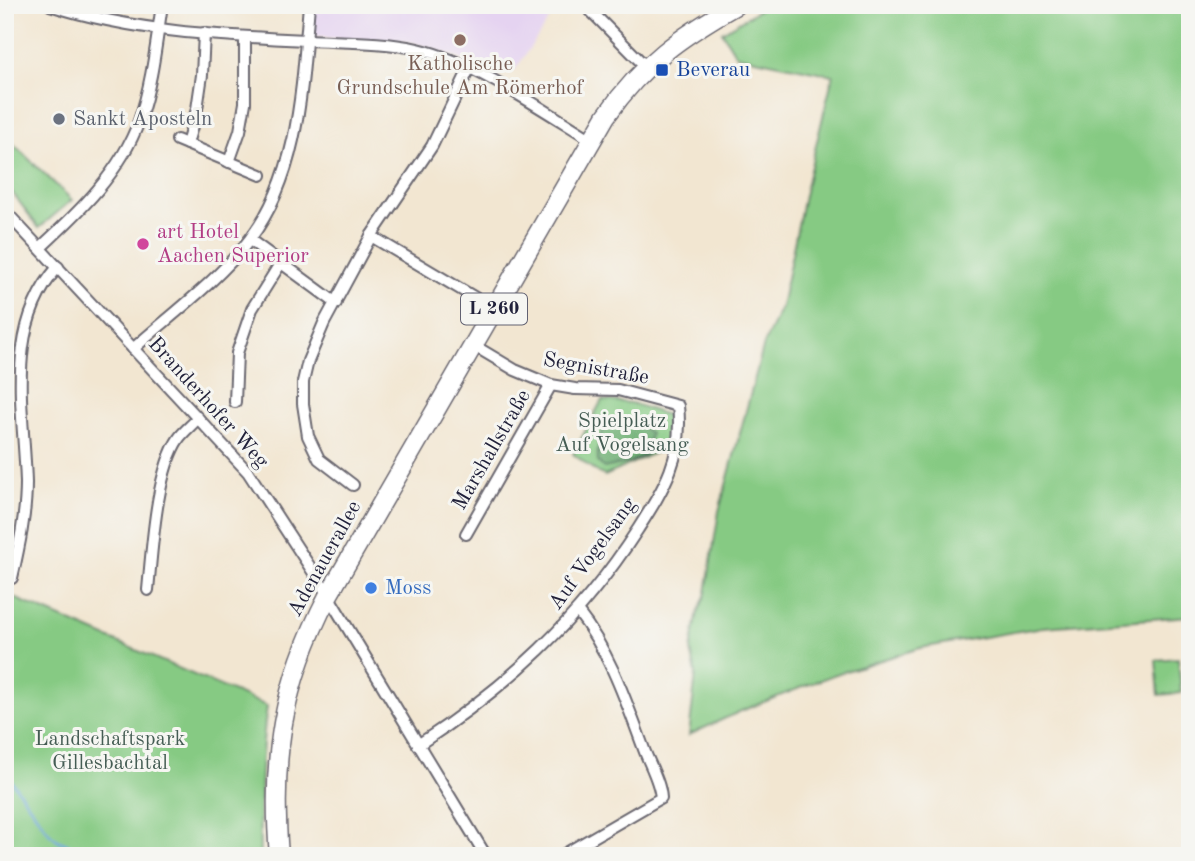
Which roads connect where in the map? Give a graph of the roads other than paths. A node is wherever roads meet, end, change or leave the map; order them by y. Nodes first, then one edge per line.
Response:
1 (50, 5) edge
2 (162, 5) edge
3 (309, 5) edge
4 (585, 5) edge
5 (736, 5) edge
6 (158, 30) junction
7 (204, 33) junction
8 (245, 37) junction
9 (306, 40) junction
10 (646, 66) junction
11 (469, 69) junction
12 (592, 140) junction
13 (229, 162) junction
14 (261, 175) dead end
15 (5, 211) edge
16 (371, 236) junction
17 (250, 240) junction
18 (41, 247) junction
19 (280, 264) junction
20 (58, 267) junction
21 (336, 303) junction
22 (494, 309) junction
23 (473, 345) junction
24 (134, 349) junction
25 (551, 385) junction
26 (235, 402) dead end
27 (678, 406) joint
28 (198, 418) junction
29 (353, 485) dead end
30 (466, 534) dead end
31 (12, 578) dead end
32 (148, 590) dead end
33 (328, 596) junction
34 (578, 612) junction
35 (418, 745) junction
36 (279, 856) edge
37 (486, 856) edge
38 (561, 856) edge

1 - 6 street
2 - 6 street
3 - 9 street
4 - 10 street
5 - 10 main road, Adenauerallee / L 260
6 - 7 street
6 - 18 street
7 - 8 street
7 - 13 street
8 - 9 street
8 - 13 street
9 - 11 street
9 - 17 street
10 - 12 main road, Adenauerallee / L 260
11 - 12 street
11 - 16 street
12 - 22 main road, Adenauerallee / L 260
13 - 14 street
15 - 18 street, Branderhofer Weg
16 - 21 street
16 - 22 street
17 - 19 street
17 - 24 street
18 - 20 street, Branderhofer Weg
19 - 21 street
19 - 26 street
20 - 24 street, Branderhofer Weg
20 - 31 street
21 - 29 street
22 - 23 main road, Adenauerallee / L 260
23 - 25 street, Segnistraße
23 - 33 main road, Adenauerallee / L 260
24 - 28 street, Branderhofer Weg
25 - 27 street, Segnistraße
25 - 30 street, Marshallstraße
27 - 34 street, Auf Vogelsang
28 - 32 street
28 - 33 street, Branderhofer Weg
33 - 35 street, Branderhofer Weg
33 - 36 main road, Adenauerallee / L 260
34 - 35 street, Auf Vogelsang
34 - 38 street
35 - 37 street, Branderhofer Weg

